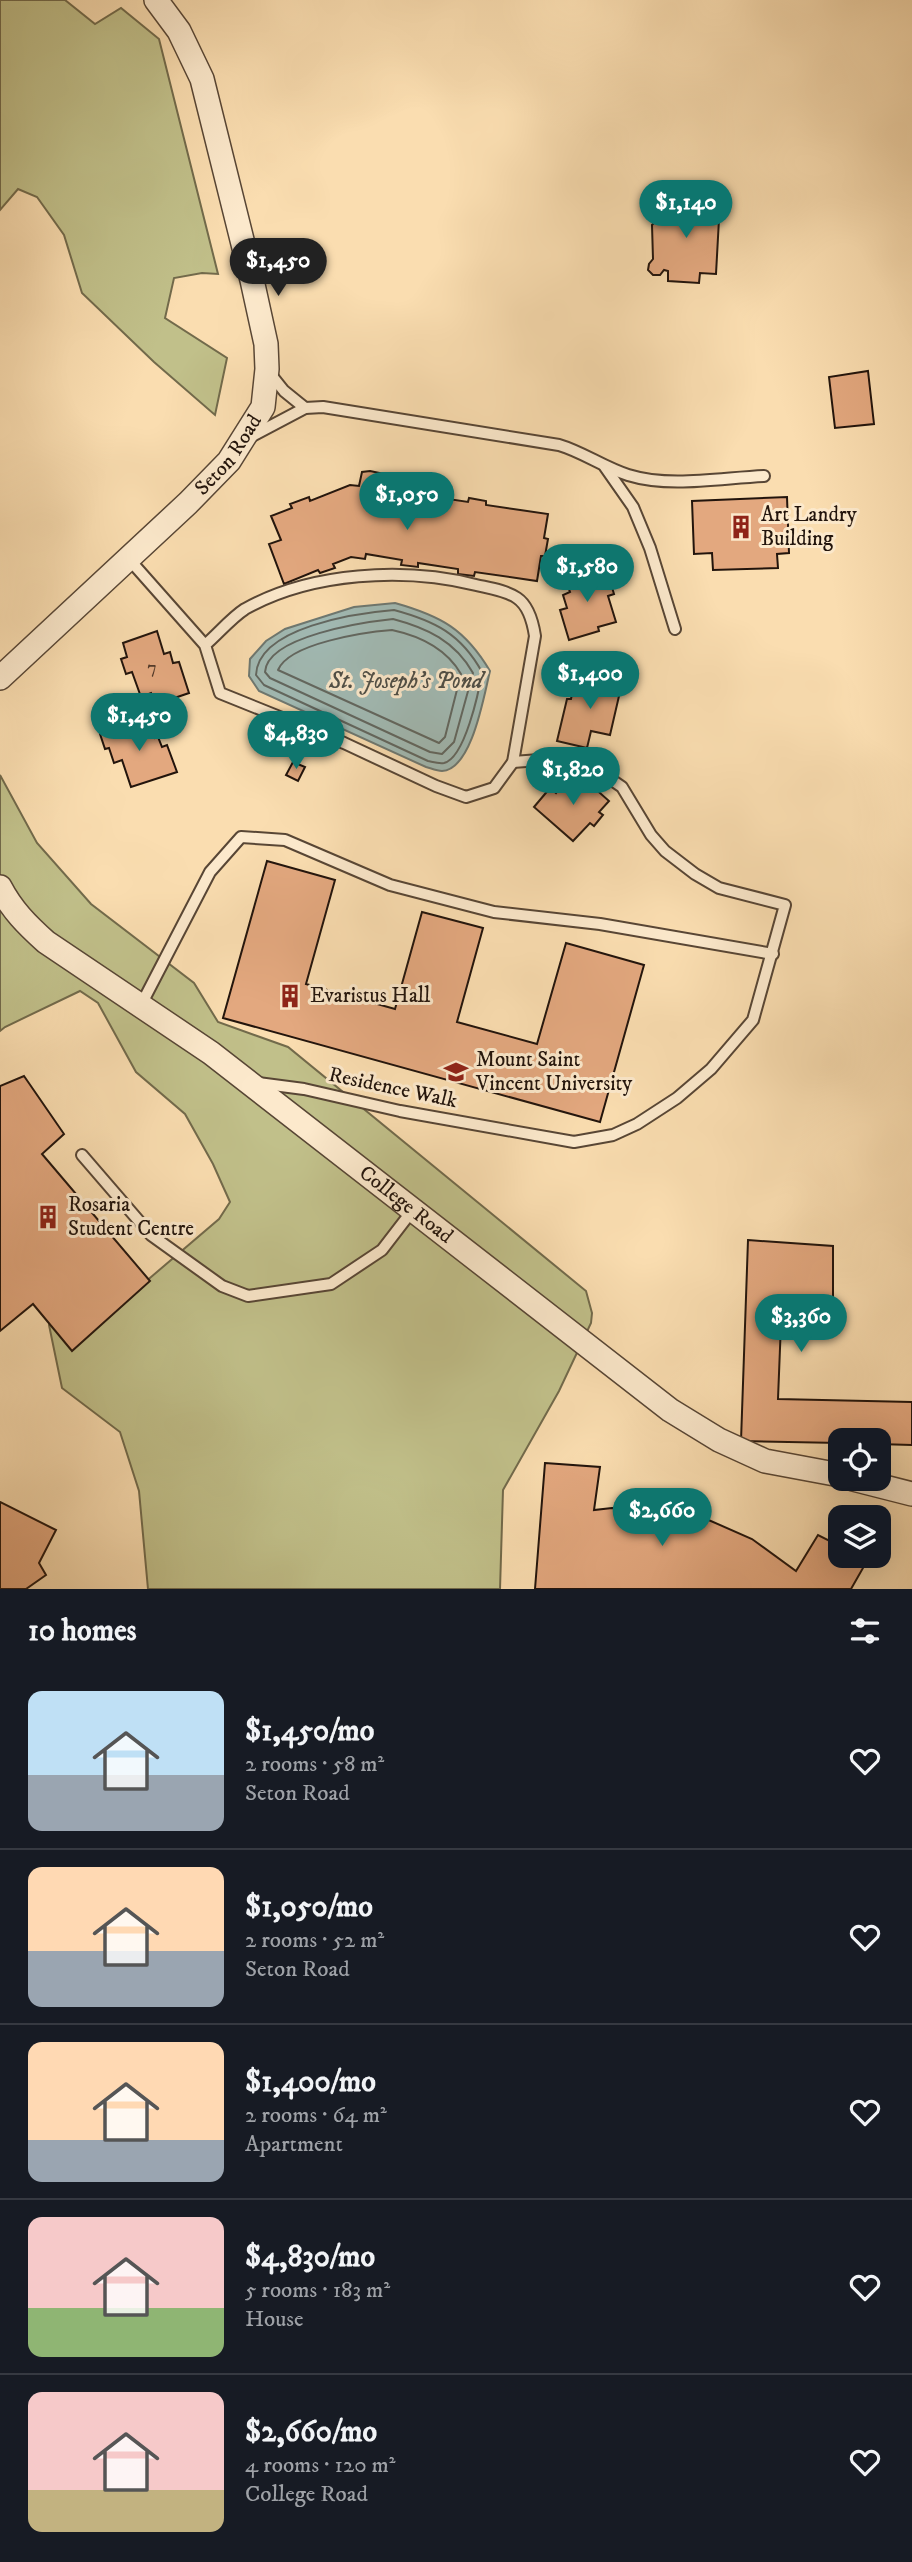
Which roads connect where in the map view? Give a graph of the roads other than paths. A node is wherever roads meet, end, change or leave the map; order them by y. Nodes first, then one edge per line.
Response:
1 (156, 0) edge
2 (267, 369) junction
3 (306, 408) junction
4 (243, 441) junction
5 (605, 467) junction
6 (764, 476) dead end
7 (128, 558) junction
8 (676, 629) dead end
9 (205, 645) junction
10 (0, 677) edge
11 (513, 762) junction
12 (0, 887) edge
13 (773, 954) junction
14 (141, 1005) junction
15 (248, 1082) junction
16 (82, 1155) dead end
17 (412, 1212) junction
18 (828, 1473) edge
19 (891, 1489) edge
20 (912, 1494) edge

1 - 2 street, Seton Road
2 - 3 lane
2 - 4 street, Seton Road
3 - 4 lane
3 - 5 lane
4 - 7 street, Seton Road
5 - 6 lane
5 - 8 lane
7 - 9 lane
7 - 10 street, Seton Road
9 - 11 lane
9 - 11 lane
11 - 13 lane, Residence Walk
12 - 14 street, College Road
13 - 14 lane
13 - 15 lane, Residence Walk
14 - 15 street, College Road
15 - 17 street, College Road
16 - 17 lane
17 - 18 street, College Road
19 - 20 street

